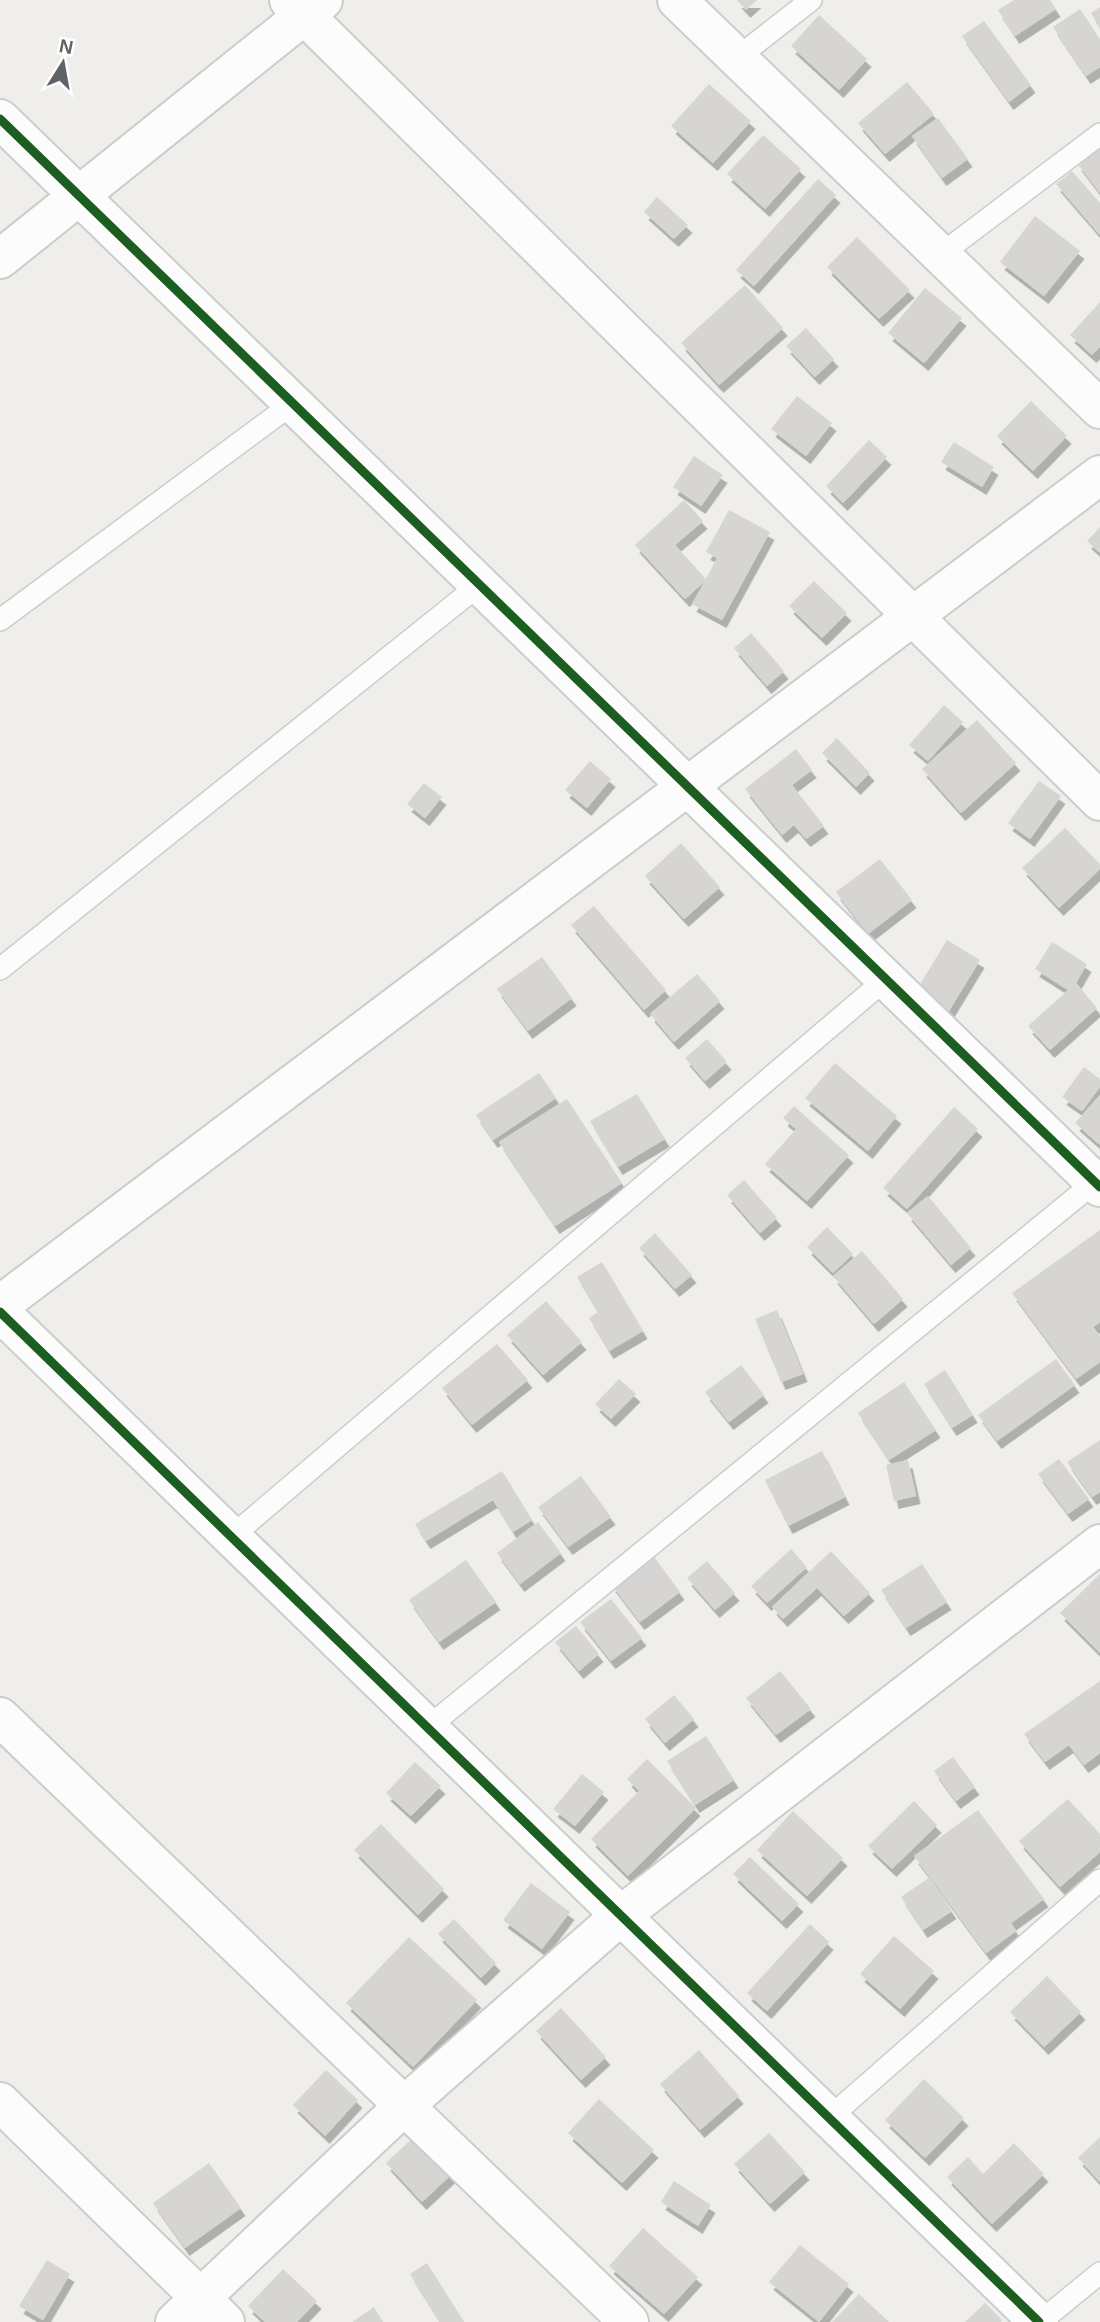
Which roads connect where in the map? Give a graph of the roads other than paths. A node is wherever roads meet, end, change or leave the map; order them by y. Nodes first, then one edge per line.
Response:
1 (677, 0) edge
2 (811, 0) edge
3 (306, 5) edge
4 (737, 58) junction
5 (0, 119) edge
6 (1100, 134) edge
7 (79, 196) junction
8 (940, 255) junction
9 (0, 259) edge
10 (292, 404) junction
11 (1100, 409) edge
12 (1100, 475) edge
13 (479, 585) junction
14 (913, 616) junction
15 (0, 620) edge
16 (686, 786) junction
17 (1100, 801) edge
18 (0, 969) edge
19 (886, 979) junction
20 (1097, 1185) edge
21 (0, 1305) edge
22 (0, 1312) edge
23 (231, 1537) junction
24 (1100, 1544) edge
25 (0, 1717) edge
26 (427, 1727) junction
27 (1100, 1880) edge
28 (620, 1916) junction
29 (0, 2102) edge
30 (405, 2105) junction
31 (829, 2118) junction
32 (1100, 2273) edge
33 (200, 2314) edge
34 (629, 2322) edge
35 (1040, 2322) edge

1 - 4 street
2 - 4 lane
3 - 7 street
3 - 14 street
4 - 8 street
5 - 7 street
6 - 8 lane
7 - 9 street
7 - 10 street
8 - 11 street
10 - 13 street
10 - 15 lane
12 - 14 street
13 - 16 street
13 - 18 lane
14 - 16 street
14 - 17 street
16 - 19 street
16 - 21 street
19 - 20 street
19 - 23 lane
20 - 26 lane
22 - 23 street
23 - 26 street
24 - 28 street
25 - 30 street
26 - 28 street
27 - 31 lane
28 - 30 street
28 - 31 street
29 - 33 street
30 - 33 street
30 - 34 street
31 - 35 street
32 - 35 lane

